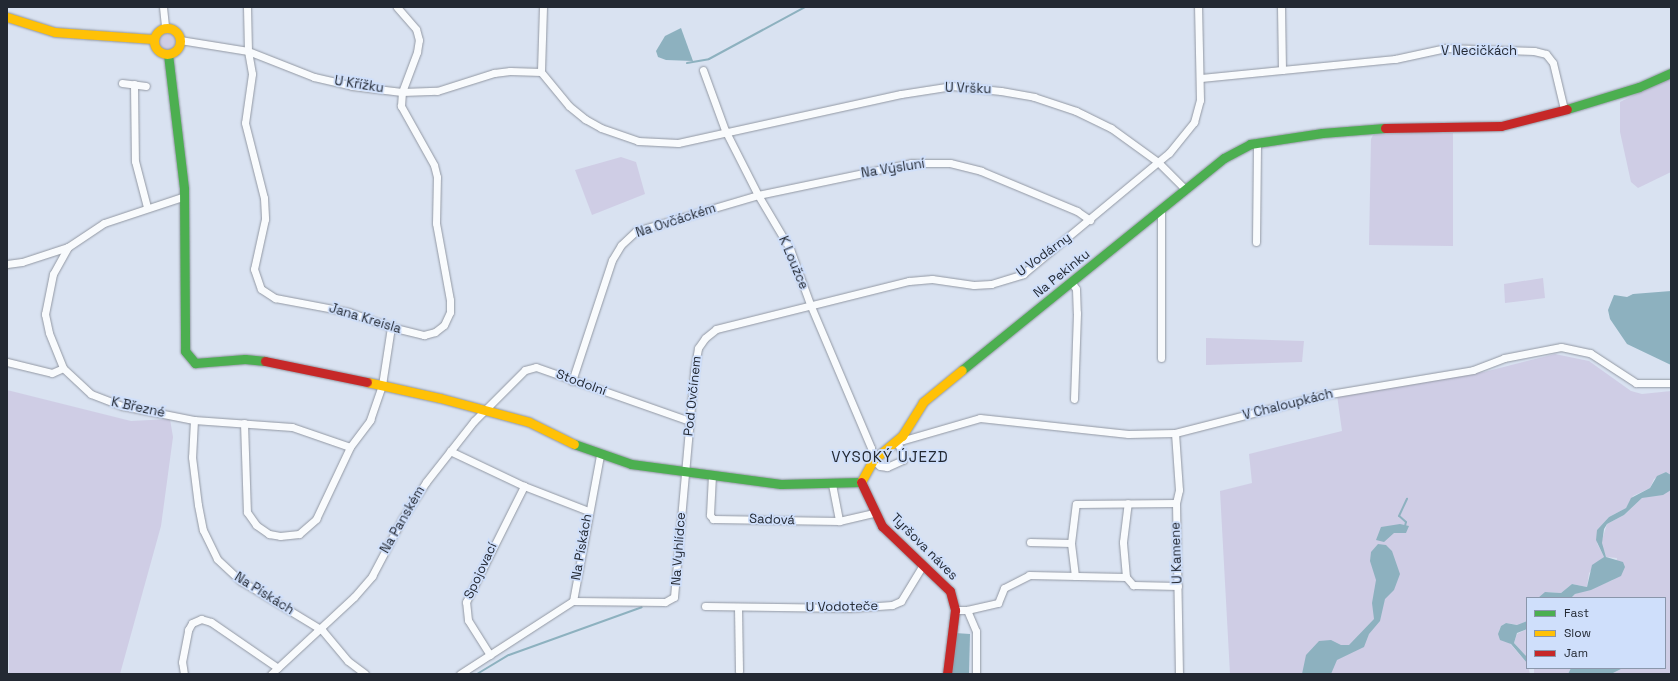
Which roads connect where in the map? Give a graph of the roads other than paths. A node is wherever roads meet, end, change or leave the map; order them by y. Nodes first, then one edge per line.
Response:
1 (163, 7) edge
2 (247, 7) edge
3 (397, 7) edge
4 (542, 7) edge
5 (1198, 7) edge
6 (1281, 7) edge
7 (7, 17) edge
8 (165, 28) junction
9 (153, 39) junction
10 (180, 40) junction
11 (248, 51) junction
12 (168, 54) junction
13 (703, 70) dead end
14 (1282, 70) junction
15 (542, 72) junction
16 (1671, 73) edge
17 (1201, 78) junction
18 (122, 83) dead end
19 (134, 84) junction
20 (146, 86) dead end
21 (402, 92) junction
22 (1564, 109) junction
23 (725, 130) junction
24 (1256, 142) junction
25 (1158, 162) junction
26 (1185, 190) junction
27 (758, 196) junction
28 (182, 197) junction
29 (147, 207) junction
30 (1161, 209) junction
31 (1090, 220) junction
32 (1256, 242) dead end
33 (68, 247) junction
34 (7, 264) edge
35 (1072, 282) junction
36 (810, 304) junction
37 (391, 327) junction
38 (1161, 358) dead end
39 (7, 362) edge
40 (63, 368) junction
41 (572, 381) junction
42 (1671, 383) edge
43 (382, 385) junction
44 (1074, 399) dead end
45 (486, 411) junction
46 (194, 420) junction
47 (689, 421) junction
48 (244, 423) junction
49 (1175, 433) junction
50 (897, 442) junction
51 (350, 447) junction
52 (450, 451) junction
53 (600, 455) junction
54 (873, 460) junction
55 (685, 472) junction
56 (712, 475) junction
57 (861, 482) junction
58 (832, 484) junction
59 (524, 486) junction
60 (1128, 503) junction
61 (1176, 503) junction
62 (588, 511) junction
63 (875, 513) junction
64 (839, 521) junction
65 (1030, 542) dead end
66 (1071, 543) junction
67 (922, 565) junction
68 (1075, 576) junction
69 (1126, 577) junction
70 (1178, 586) junction
71 (573, 601) junction
72 (705, 606) dead end
73 (738, 607) junction
74 (955, 610) junction
75 (967, 610) junction
76 (322, 630) junction
77 (490, 655) junction
78 (278, 668) junction
79 (739, 670) dead end
80 (184, 674) edge
81 (271, 674) edge
82 (365, 674) edge
83 (460, 674) edge
84 (947, 674) edge
85 (976, 674) edge
86 (1180, 674) edge

1 - 8 street
2 - 11 street, Jana Kreisla
3 - 21 street
4 - 15 street
5 - 17 street
6 - 14 street
7 - 9 street
8 - 9 street
8 - 10 street
9 - 12 street
10 - 11 street, U Křížku
10 - 12 street
11 - 21 street, U Křížku
11 - 37 street, Jana Kreisla
12 - 28 street
13 - 23 street, K Loužce
14 - 17 street, V Necičkách
14 - 22 street, V Necičkách
15 - 21 street, U Křížku
15 - 23 street, U Vršku
16 - 22 street, Na Pekinku
17 - 25 street, U Vodárny
18 - 19 street
19 - 20 street
19 - 29 street
21 - 37 street, Jana Kreisla
22 - 24 street, Na Pekinku
23 - 25 street, U Vršku
23 - 27 street, K Loužce
24 - 26 street, Na Pekinku
24 - 32 street
25 - 26 street, U Vršku
25 - 31 street, U Vodárny
26 - 30 street, Na Pekinku
27 - 31 street, Na Výsluní
27 - 36 street, K Loužce
27 - 41 street, Na Ovčáckém
28 - 29 street
28 - 43 street
29 - 33 street
30 - 35 street, Na Pekinku
30 - 38 street
31 - 36 street, U Vodárny
33 - 34 street
33 - 40 street, K Březné
35 - 44 street
35 - 50 street, Na Pekinku
36 - 47 street, Pod Ovčínem
36 - 54 street, K Loužce
37 - 43 street
39 - 40 street
40 - 46 street, K Březné
41 - 45 street, Stodolní
41 - 47 street, Stodolní
42 - 49 street, V Chaloupkách
43 - 45 street
43 - 51 street
45 - 52 street, Na Panském
45 - 53 street
46 - 48 street, K Březné
46 - 76 street, Na Pískách
47 - 55 street, Pod Ovčínem
48 - 51 street, K Březné
48 - 51 street
49 - 50 street, V Chaloupkách
49 - 61 street, U Kamene
50 - 54 street
50 - 54 street
52 - 59 street
52 - 76 street, Na Panském
53 - 55 street
53 - 62 street, Na Pískách
54 - 57 street
55 - 56 street
55 - 71 street, Na Vyhlídce
56 - 58 street
56 - 64 street, Sadová
57 - 58 street
57 - 63 street, Tyršova náves
58 - 64 street
59 - 62 street
59 - 77 street, Spojovací
60 - 61 street
60 - 66 street
60 - 69 street
61 - 70 street, U Kamene
62 - 71 street, Na Pískách
63 - 64 street, Sadová
63 - 67 street, Tyršova náves
65 - 66 street
66 - 68 street
67 - 73 street, U Vodoteče
67 - 74 street, Tyršova náves
68 - 69 street
68 - 75 street
69 - 70 street
70 - 86 street, U Kamene
71 - 77 street
72 - 73 street, U Vodoteče
73 - 79 street
74 - 75 street
74 - 84 street
75 - 85 street
76 - 78 street, Na Panském
76 - 82 street, Na Pískách
77 - 83 street
78 - 80 street
78 - 81 street, Na Panském

